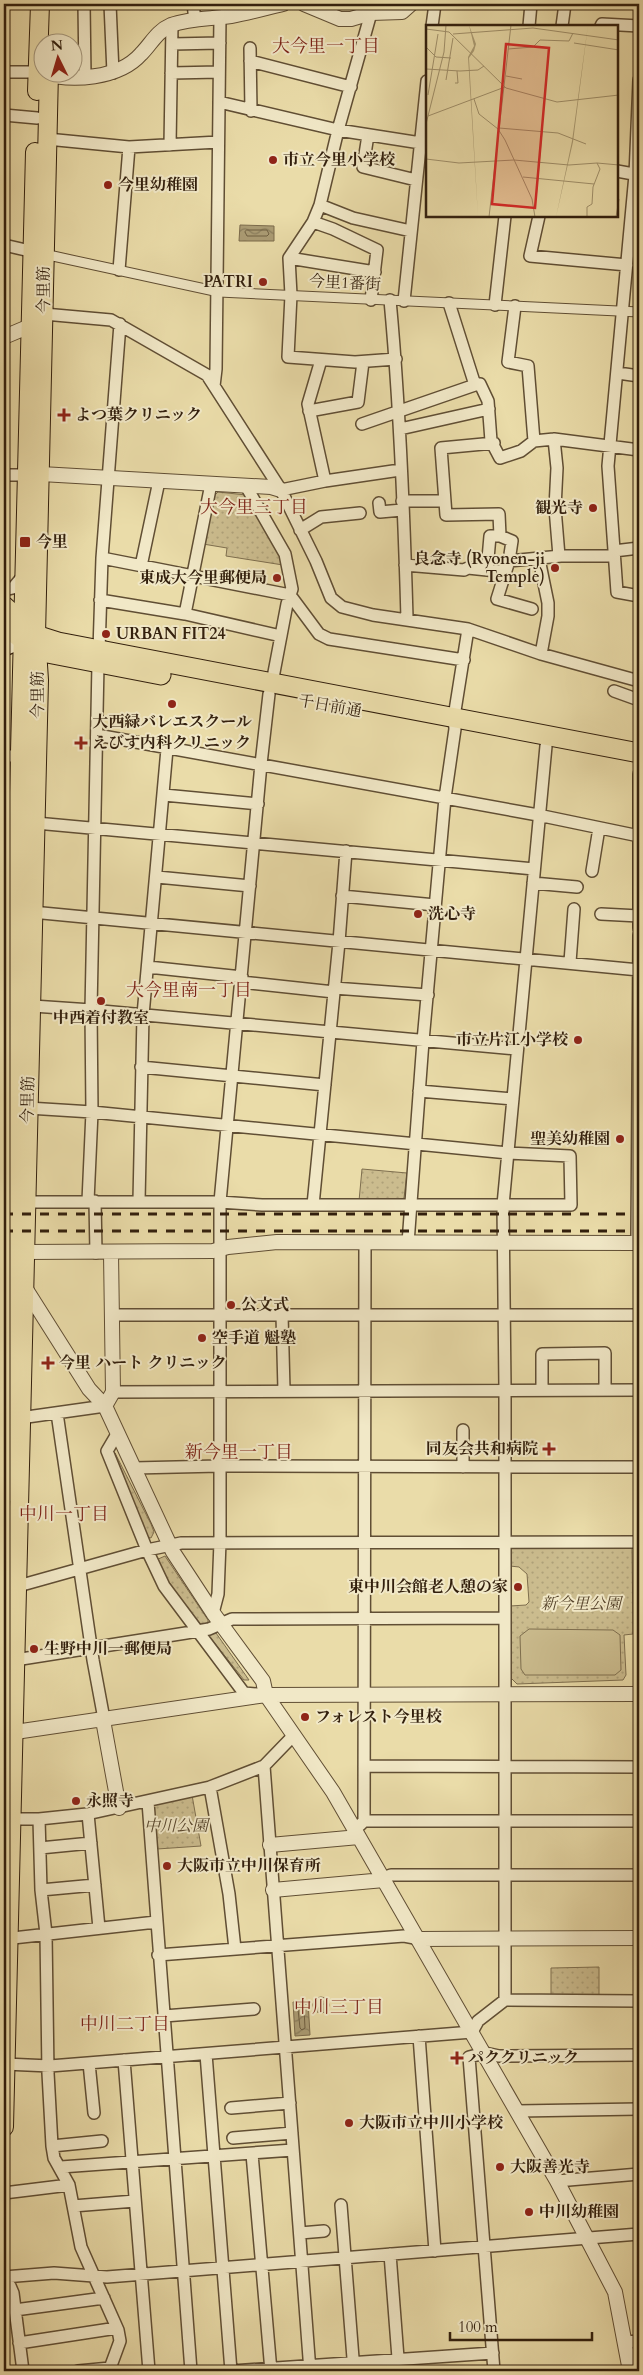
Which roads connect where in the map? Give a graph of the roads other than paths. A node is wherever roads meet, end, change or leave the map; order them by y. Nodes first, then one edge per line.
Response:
1 (40, 4) edge
2 (51, 4) edge
3 (84, 4) edge
4 (110, 4) edge
5 (193, 4) edge
6 (278, 4) edge
7 (304, 4) edge
8 (411, 4) edge
9 (435, 4) edge
10 (531, 4) edge
11 (565, 4) edge
12 (375, 10) edge
13 (220, 17) junction
14 (195, 20) junction
15 (172, 25) junction
16 (432, 25) edge
17 (529, 25) edge
18 (562, 25) edge
19 (602, 25) edge
20 (639, 26) edge
21 (42, 32) edge
22 (50, 32) edge
23 (220, 43) junction
24 (172, 44) junction
25 (250, 48) dead end
26 (250, 61) junction
27 (4, 72) edge
28 (219, 72) junction
29 (32, 73) edge
30 (113, 73) junction
31 (171, 73) junction
32 (82, 76) edge
33 (86, 76) junction
34 (639, 80) edge
35 (44, 82) edge
36 (46, 82) edge
37 (351, 87) junction
38 (426, 97) edge
39 (218, 102) junction
40 (251, 111) junction
41 (4, 115) edge
42 (37, 118) junction
43 (338, 130) junction
44 (368, 135) junction
45 (47, 139) junction
46 (218, 142) junction
47 (423, 144) edge
48 (170, 145) junction
49 (129, 148) junction
50 (618, 171) edge
51 (637, 175) edge
52 (416, 180) junction
53 (320, 205) junction
54 (505, 218) edge
55 (539, 218) edge
56 (313, 222) junction
57 (411, 231) junction
58 (4, 245) edge
59 (43, 254) junction
60 (289, 258) junction
61 (626, 265) junction
62 (120, 270) junction
63 (375, 272) junction
64 (216, 292) junction
65 (291, 296) junction
66 (371, 300) junction
67 (390, 300) junction
68 (404, 301) junction
69 (449, 303) junction
70 (495, 305) junction
71 (515, 306) junction
72 (622, 312) junction
73 (639, 312) edge
74 (44, 314) junction
75 (120, 324) junction
76 (30, 326) junction
77 (4, 337) edge
78 (396, 359) junction
79 (321, 360) junction
80 (363, 362) junction
81 (618, 373) junction
82 (639, 376) edge
83 (475, 385) junction
84 (214, 386) junction
85 (400, 409) junction
86 (489, 409) junction
87 (310, 411) junction
88 (362, 424) dead end
89 (400, 429) junction
90 (554, 439) junction
91 (534, 441) junction
92 (494, 442) junction
93 (609, 447) junction
94 (639, 450) edge
95 (400, 470) junction
96 (4, 475) edge
97 (34, 475) junction
98 (109, 478) junction
99 (159, 481) junction
100 (325, 481) junction
101 (211, 484) junction
102 (246, 486) junction
103 (281, 490) junction
104 (445, 501) junction
105 (379, 504) dead end
106 (402, 506) junction
107 (360, 513) dead end
108 (300, 530) junction
109 (500, 536) junction
110 (639, 548) edge
111 (614, 553) junction
112 (559, 556) junction
113 (102, 558) junction
114 (539, 559) junction
115 (405, 565) junction
116 (141, 566) junction
117 (507, 567) junction
118 (487, 570) junction
119 (25, 572) junction
120 (193, 576) junction
121 (4, 590) edge
122 (290, 595) junction
123 (639, 596) edge
124 (100, 600) junction
125 (4, 606) edge
126 (532, 609) dead end
127 (185, 614) junction
128 (407, 618) junction
129 (4, 625) edge
130 (468, 629) junction
131 (281, 636) junction
132 (30, 638) junction
133 (4, 648) edge
134 (541, 654) junction
135 (99, 657) junction
136 (464, 660) junction
137 (639, 681) edge
138 (270, 689) junction
139 (614, 691) dead end
140 (639, 699) edge
141 (455, 723) junction
142 (97, 735) junction
143 (546, 746) junction
144 (167, 749) junction
145 (639, 753) edge
146 (12, 756) edge
147 (261, 764) junction
148 (639, 766) edge
149 (639, 774) edge
150 (164, 795) junction
151 (445, 798) junction
152 (258, 804) junction
153 (538, 815) junction
154 (20, 822) edge
155 (96, 828) junction
156 (600, 828) junction
157 (160, 834) junction
158 (639, 836) edge
159 (255, 842) junction
160 (346, 851) junction
161 (639, 860) edge
162 (440, 861) junction
163 (534, 869) junction
164 (592, 871) dead end
165 (157, 878) junction
166 (533, 883) junction
167 (250, 886) junction
168 (577, 887) dead end
169 (342, 896) junction
170 (436, 905) junction
171 (574, 909) dead end
172 (18, 912) edge
173 (601, 914) dead end
174 (639, 916) edge
175 (94, 917) junction
176 (152, 923) junction
177 (639, 928) edge
178 (246, 932) junction
179 (639, 935) edge
180 (339, 942) junction
181 (432, 951) junction
182 (526, 958) junction
183 (570, 962) junction
184 (148, 967) junction
185 (639, 970) edge
186 (242, 980) junction
187 (334, 990) junction
188 (428, 995) junction
189 (16, 1004) edge
190 (91, 1010) junction
191 (143, 1015) junction
192 (238, 1022) junction
193 (639, 1026) edge
194 (330, 1033) junction
195 (423, 1041) junction
196 (517, 1048) junction
197 (142, 1067) junction
198 (233, 1075) junction
199 (639, 1079) edge
200 (325, 1085) junction
201 (419, 1091) junction
202 (513, 1099) junction
203 (14, 1108) edge
204 (92, 1112) junction
205 (140, 1118) junction
206 (228, 1126) junction
207 (639, 1134) edge
208 (321, 1136) junction
209 (415, 1145) junction
210 (508, 1153) junction
211 (639, 1183) edge
212 (92, 1201) junction
213 (140, 1201) junction
214 (13, 1202) edge
215 (220, 1202) junction
216 (313, 1205) junction
217 (410, 1205) junction
218 (503, 1205) junction
219 (639, 1241) edge
220 (365, 1242) junction
221 (408, 1242) junction
222 (8, 1243) junction
223 (504, 1243) junction
224 (220, 1249) junction
225 (24, 1252) junction
226 (96, 1253) junction
227 (111, 1253) junction
228 (5, 1266) edge
229 (23, 1284) junction
230 (364, 1314) junction
231 (505, 1314) junction
232 (112, 1315) junction
233 (220, 1315) junction
234 (282, 1315) junction
235 (639, 1315) edge
236 (505, 1389) junction
237 (542, 1389) junction
238 (219, 1390) junction
239 (284, 1390) junction
240 (364, 1390) junction
241 (605, 1390) junction
242 (639, 1390) edge
243 (112, 1392) junction
244 (105, 1406) junction
245 (57, 1413) junction
246 (10, 1420) edge
247 (463, 1430) dead end
248 (117, 1434) junction
249 (219, 1466) junction
250 (364, 1467) junction
251 (463, 1467) junction
252 (504, 1467) junction
253 (639, 1467) edge
254 (134, 1468) junction
255 (4, 1483) edge
256 (4, 1494) edge
257 (220, 1542) junction
258 (364, 1542) junction
259 (504, 1542) junction
260 (639, 1542) edge
261 (169, 1544) junction
262 (147, 1550) junction
263 (80, 1569) junction
264 (15, 1586) edge
265 (364, 1617) junction
266 (504, 1618) junction
267 (217, 1619) junction
268 (198, 1631) junction
269 (93, 1649) junction
270 (16, 1660) junction
271 (639, 1694) edge
272 (266, 1695) junction
273 (364, 1695) junction
274 (504, 1695) junction
275 (104, 1719) junction
276 (9, 1734) edge
277 (293, 1736) junction
278 (264, 1766) junction
279 (364, 1766) junction
280 (504, 1766) junction
281 (639, 1767) edge
282 (210, 1787) junction
283 (148, 1802) junction
284 (118, 1808) junction
285 (88, 1814) junction
286 (12, 1819) junction
287 (39, 1819) junction
288 (504, 1820) junction
289 (639, 1821) edge
290 (359, 1829) junction
291 (91, 1843) junction
292 (270, 1845) junction
293 (40, 1848) junction
294 (504, 1875) junction
295 (639, 1875) edge
296 (384, 1879) junction
297 (95, 1885) junction
298 (41, 1890) junction
299 (273, 1890) junction
300 (156, 1922) junction
301 (99, 1928) junction
302 (46, 1934) junction
303 (6, 1938) edge
304 (504, 1938) junction
305 (639, 1938) edge
306 (420, 1939) junction
307 (277, 1946) junction
308 (235, 1949) junction
309 (158, 1955) junction
310 (505, 2000) junction
311 (639, 2001) edge
312 (254, 2009) dead end
313 (164, 2016) junction
314 (472, 2032) junction
315 (419, 2036) junction
316 (286, 2048) junction
317 (485, 2053) junction
318 (206, 2054) junction
319 (639, 2055) edge
320 (168, 2057) junction
321 (124, 2060) junction
322 (89, 2063) junction
323 (5, 2064) junction
324 (50, 2066) junction
325 (290, 2103) junction
326 (231, 2108) dead end
327 (639, 2110) edge
328 (518, 2111) junction
329 (94, 2113) dead end
330 (4, 2127) edge
331 (292, 2133) junction
332 (234, 2138) dead end
333 (102, 2141) dead end
334 (52, 2146) junction
335 (293, 2150) junction
336 (252, 2154) junction
337 (215, 2156) junction
338 (174, 2159) junction
339 (132, 2162) junction
340 (61, 2168) junction
341 (639, 2174) edge
342 (557, 2180) junction
343 (69, 2185) junction
344 (4, 2193) edge
345 (135, 2201) junction
346 (341, 2204) dead end
347 (73, 2206) junction
348 (324, 2231) dead end
349 (300, 2233) junction
350 (639, 2234) edge
351 (588, 2239) junction
352 (484, 2247) junction
353 (435, 2251) junction
354 (390, 2254) junction
355 (345, 2258) junction
356 (302, 2261) junction
357 (262, 2264) junction
358 (224, 2267) junction
359 (183, 2270) junction
360 (140, 2274) junction
361 (95, 2275) junction
362 (4, 2277) edge
363 (4, 2281) edge
364 (104, 2298) junction
365 (15, 2310) junction
366 (117, 2328) junction
367 (639, 2341) edge
368 (625, 2342) junction
369 (19, 2343) junction
370 (493, 2353) junction
371 (398, 2365) edge
372 (354, 2367) edge
373 (310, 2369) edge
374 (110, 2370) edge
375 (271, 2370) edge
376 (23, 2371) edge
377 (78, 2371) edge
378 (149, 2371) edge
379 (191, 2371) edge
380 (232, 2371) edge
381 (494, 2371) edge
382 (630, 2371) edge

1 - 21 main road, 今里筋
2 - 22 main road
3 - 33 street
4 - 30 street
5 - 14 street
6 - 13 street
7 - 12 street
8 - 12 street
9 - 16 street
10 - 17 street
11 - 18 street
12 - 37 street
13 - 14 street
13 - 23 street
14 - 15 street
15 - 24 street
15 - 30 street
19 - 20 street
23 - 24 street
23 - 28 street
24 - 31 street
25 - 26 street
26 - 37 street
26 - 40 street
27 - 29 street
28 - 31 street
28 - 39 street
30 - 33 street
31 - 48 street
32 - 33 street
34 - 51 street
35 - 42 main road, 今里筋
36 - 45 main road, 今里筋
37 - 43 street
38 - 47 street
39 - 40 street
39 - 46 street
40 - 43 street
41 - 42 street
42 - 59 main road, 今里筋
43 - 44 street
43 - 53 street
44 - 47 street
44 - 52 street
45 - 49 street
45 - 59 main road, 今里筋
46 - 48 street
46 - 64 street
47 - 52 street
48 - 49 street
49 - 62 street
50 - 51 street
51 - 61 street
52 - 57 street
53 - 56 street
53 - 57 street
54 - 70 street
55 - 61 street
56 - 60 street
56 - 63 street
57 - 68 street
58 - 59 street
59 - 62 street, 今里1番街
59 - 74 main road, 今里筋
59 - 76 main road, 今里筋
60 - 63 street
60 - 65 street
61 - 72 street
62 - 64 street, 今里1番街
63 - 66 street
64 - 65 street, 今里1番街
64 - 84 street
65 - 66 street, 今里1番街
65 - 79 street
66 - 67 street, 今里1番街
67 - 68 street, 今里1番街
67 - 78 street
68 - 69 street, 今里1番街
69 - 70 street, 今里1番街
69 - 83 street
70 - 71 street, 今里1番街
71 - 72 street, 今里1番街
71 - 91 street
72 - 73 street, 今里1番街
72 - 81 street
74 - 75 street
74 - 97 main road, 今里筋
75 - 84 street
75 - 98 street
76 - 77 street
76 - 97 main road, 今里筋
78 - 80 street
78 - 85 street
79 - 80 street
79 - 87 street
80 - 87 street
81 - 82 street
81 - 93 street
83 - 85 street
83 - 86 street
84 - 103 street
85 - 88 street
85 - 89 street
86 - 89 street
86 - 92 street
87 - 100 street
89 - 95 street
90 - 91 street
90 - 93 street
90 - 112 street
91 - 92 street
92 - 104 street
93 - 94 street
93 - 111 street
95 - 100 street
95 - 106 street
96 - 97 street
97 - 98 street
97 - 119 main road, 今里筋
97 - 132 main road, 今里筋
98 - 99 street
98 - 113 street
99 - 101 street
99 - 116 street
100 - 103 street
101 - 102 street
101 - 120 street
102 - 103 street
102 - 122 street
103 - 108 street
104 - 106 street
104 - 109 street
105 - 106 street
106 - 115 street
107 - 108 street
108 - 128 street
109 - 117 street
109 - 118 street
110 - 111 street
111 - 112 street
111 - 123 street
112 - 114 street
113 - 116 street
113 - 124 street
114 - 117 street
114 - 134 street
115 - 118 street
115 - 128 street
116 - 120 street
117 - 118 street
117 - 126 street
119 - 121 street
119 - 132 main road, 今里筋
120 - 122 street
120 - 127 street
122 - 131 street
122 - 136 street
124 - 127 street
124 - 135 street
125 - 132 highway
127 - 131 street
128 - 130 street
129 - 132 highway
130 - 134 street
130 - 136 street
131 - 138 street
132 - 133 main road
132 - 135 highway, 千日前通
132 - 146 main road, 今里筋
132 - 154 main road, 今里筋
134 - 137 street
135 - 138 highway, 千日前通
135 - 142 street
136 - 141 street
138 - 141 highway, 千日前通
138 - 147 street
139 - 140 street
141 - 143 highway, 千日前通
141 - 145 highway, 千日前通
141 - 151 street
142 - 144 street
142 - 155 street
143 - 148 highway, 千日前通
143 - 153 street
144 - 147 street
144 - 150 street
146 - 154 main road, 今里筋
147 - 151 street
147 - 152 street
149 - 158 street
150 - 152 street
150 - 157 street
151 - 153 street
151 - 162 street
152 - 159 street
153 - 156 street
153 - 163 street
154 - 155 street
154 - 172 main road, 今里筋
155 - 157 street
155 - 175 street
156 - 158 street
156 - 164 street
157 - 159 street
157 - 165 street
158 - 161 street
159 - 160 street
159 - 167 street
160 - 162 street
160 - 169 street
161 - 174 street
162 - 163 street
162 - 170 street
163 - 166 street
165 - 167 street
165 - 176 street
166 - 168 street
166 - 182 street
167 - 178 street
169 - 170 street
169 - 180 street
170 - 181 street
171 - 183 street
172 - 175 street
172 - 189 main road, 今里筋
173 - 174 street
174 - 177 street
175 - 176 street
175 - 190 street
176 - 178 street
176 - 184 street
178 - 180 street
178 - 186 street
179 - 185 street
180 - 181 street
180 - 187 street
181 - 182 street
181 - 188 street
182 - 183 street
182 - 196 street
183 - 185 street
184 - 186 street
184 - 191 street
185 - 193 street
186 - 187 street
186 - 192 street
187 - 188 street
187 - 194 street
188 - 195 street
189 - 190 street
189 - 203 main road, 今里筋
190 - 191 street
190 - 204 street
191 - 192 street
191 - 197 street
192 - 194 street
192 - 198 street
193 - 199 street
194 - 195 street
194 - 200 street
195 - 196 street
195 - 201 street
196 - 202 street
197 - 198 street
197 - 205 street
198 - 200 street
198 - 206 street
199 - 207 street
200 - 208 street
201 - 202 street
201 - 209 street
202 - 210 street
203 - 204 street
203 - 214 main road, 今里筋
204 - 205 street
204 - 212 street
205 - 206 street
205 - 213 street
206 - 208 street
206 - 215 street
207 - 211 street
208 - 209 street
208 - 216 street
209 - 210 street
209 - 217 street
210 - 218 street
210 - 218 street
211 - 219 street
212 - 213 street
212 - 214 street
212 - 226 street
213 - 215 street
214 - 222 main road, 今里筋
214 - 225 main road, 今里筋
215 - 216 street
215 - 224 street
216 - 217 street
217 - 218 street
217 - 221 street
218 - 223 street
219 - 223 street
220 - 221 street
220 - 224 street
220 - 230 street
221 - 223 street
222 - 225 street
222 - 228 main road, 今里筋
223 - 231 street
224 - 227 street
224 - 233 street
225 - 226 street
225 - 229 main road, 今里筋
226 - 227 street
227 - 232 street
228 - 229 street
228 - 246 main road, 今里筋
229 - 244 street
229 - 246 main road, 今里筋
230 - 231 street
230 - 234 street
230 - 240 street
231 - 235 street
231 - 236 street
232 - 233 street
232 - 243 street
233 - 234 street
233 - 238 street
234 - 239 street
236 - 237 street
236 - 240 street
236 - 252 street
237 - 241 street
237 - 241 street
238 - 239 street
238 - 243 street
238 - 249 street
239 - 240 street
240 - 250 street
241 - 242 street
243 - 244 street
244 - 245 street
244 - 248 street
245 - 246 street
245 - 263 street
246 - 255 main road, 今里筋
246 - 264 main road, 今里筋
247 - 251 street
248 - 254 street
248 - 262 street
249 - 250 street
249 - 254 street
249 - 257 street
250 - 251 street
250 - 258 street
251 - 252 street
252 - 253 street
252 - 259 street
254 - 261 street
255 - 256 main road, 今里筋
257 - 258 street
257 - 261 street
257 - 267 street
258 - 259 street
258 - 265 street
259 - 260 street
259 - 266 street
261 - 262 street
261 - 267 street
262 - 263 street
262 - 268 street
263 - 264 street
263 - 269 street
264 - 270 main road, 今里筋
265 - 266 street
265 - 267 street
265 - 273 street
266 - 274 street
267 - 268 street
267 - 272 street
268 - 269 street
268 - 272 street
269 - 270 street
269 - 275 street
270 - 276 main road, 今里筋
271 - 274 street
272 - 273 street
272 - 275 street
272 - 277 street
273 - 274 street
273 - 279 street
274 - 280 street
275 - 276 street
275 - 284 street
276 - 286 main road, 今里筋
277 - 278 street
277 - 290 street
278 - 282 street
278 - 292 street
279 - 280 street
279 - 290 street
280 - 281 street
280 - 288 street
282 - 283 street
282 - 308 street
283 - 284 street
283 - 300 street
284 - 285 street
285 - 287 street
285 - 291 street
286 - 287 street
286 - 303 main road, 今里筋
287 - 293 street
288 - 289 street
288 - 290 street
288 - 294 street
290 - 292 street
290 - 296 street
291 - 293 street
291 - 297 street
292 - 299 street
293 - 298 street
294 - 295 street
294 - 296 street
294 - 304 street
296 - 299 street
296 - 306 street
297 - 298 street
297 - 301 street
298 - 302 street
299 - 307 street
300 - 301 street
300 - 309 street
301 - 302 street
302 - 303 street
302 - 324 street
303 - 323 main road, 今里筋
304 - 305 street
304 - 306 street
304 - 310 street
306 - 307 street
306 - 314 street
307 - 308 street
307 - 316 street
308 - 309 street
309 - 313 street
310 - 311 street
310 - 314 street
312 - 313 street
313 - 320 street
314 - 315 street
314 - 317 street
315 - 316 street
315 - 353 street
316 - 318 street
316 - 325 street
317 - 319 street
317 - 328 street
317 - 352 street
318 - 320 street
318 - 337 street
320 - 321 street
320 - 338 street
321 - 322 street
321 - 339 street
322 - 324 street
322 - 329 street
323 - 324 street
323 - 330 main road, 今里筋
324 - 334 street
325 - 326 street
325 - 331 street
327 - 328 street
328 - 342 street
331 - 332 street
331 - 335 street
333 - 334 street
334 - 340 street
335 - 336 street
335 - 349 street
336 - 337 street
336 - 357 street
337 - 338 street
337 - 358 street
338 - 339 street
338 - 359 street
339 - 340 street
339 - 345 street
340 - 343 street
341 - 342 street
342 - 351 street
343 - 344 street
343 - 347 street
345 - 347 street
345 - 360 street
346 - 355 street
347 - 361 street
348 - 349 street
349 - 356 street
350 - 351 street
351 - 352 street
351 - 368 street
352 - 353 street
352 - 370 street
353 - 354 street
354 - 355 street
354 - 371 street
355 - 356 street
355 - 372 street
356 - 357 street
356 - 373 street
357 - 358 street
357 - 375 street
358 - 359 street
358 - 380 street
359 - 360 street
359 - 379 street
360 - 361 street
360 - 378 street
361 - 362 street
361 - 364 street
363 - 365 street
364 - 365 street
364 - 366 street
365 - 369 street
366 - 369 street
366 - 374 street
367 - 368 street
368 - 382 street
369 - 376 street
370 - 371 street
370 - 381 street
371 - 372 street
372 - 373 street
373 - 375 street
374 - 377 street
375 - 380 street

